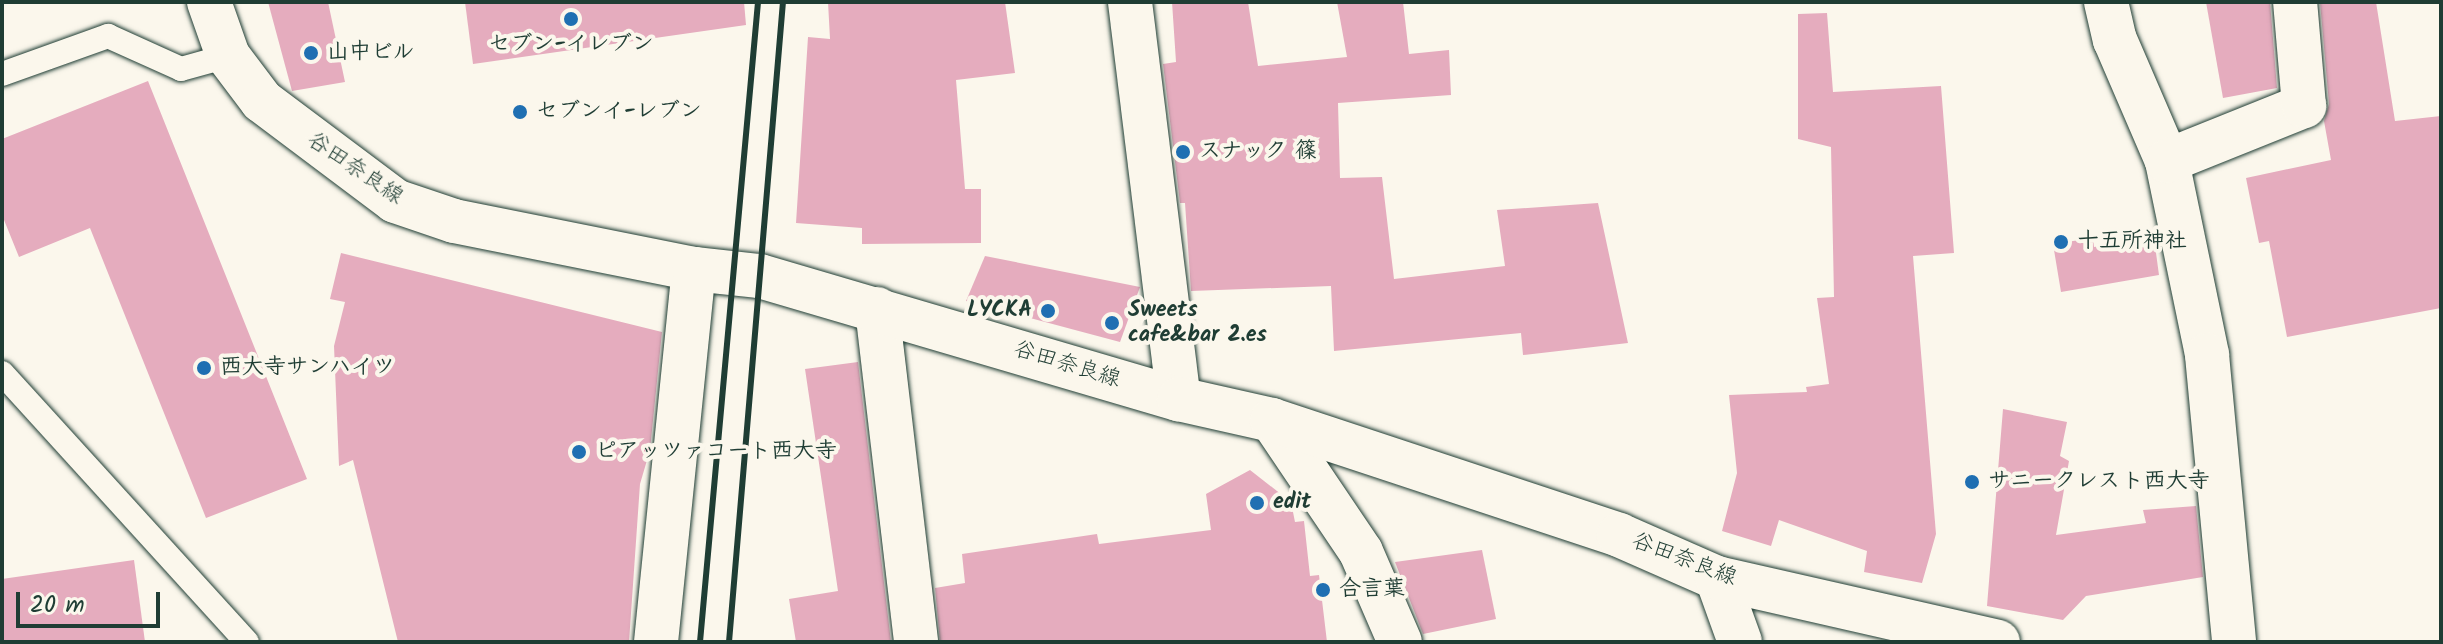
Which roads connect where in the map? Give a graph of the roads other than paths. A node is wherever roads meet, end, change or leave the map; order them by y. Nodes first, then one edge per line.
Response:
1 (209, 2) edge
2 (1130, 2) edge
3 (2106, 2) edge
4 (2295, 2) edge
5 (228, 56) junction
6 (2, 74) edge
7 (2167, 161) junction
8 (694, 269) junction
9 (877, 309) junction
10 (2, 373) edge
11 (1179, 399) junction
12 (1272, 420) junction
13 (1717, 578) junction
14 (247, 642) edge
15 (656, 642) edge
16 (916, 642) edge
17 (1400, 642) edge
18 (1740, 642) edge
19 (1998, 642) edge
20 (2234, 642) edge

1 - 5 street, 谷田奈良線
2 - 11 street
3 - 7 street
4 - 7 street
5 - 6 lane
5 - 8 street, 谷田奈良線
7 - 20 street
8 - 9 street, 谷田奈良線
8 - 15 street
9 - 11 street, 谷田奈良線
9 - 16 street
10 - 14 lane
11 - 12 street, 谷田奈良線
12 - 13 street, 谷田奈良線
12 - 17 street
13 - 18 street
13 - 19 street, 谷田奈良線

